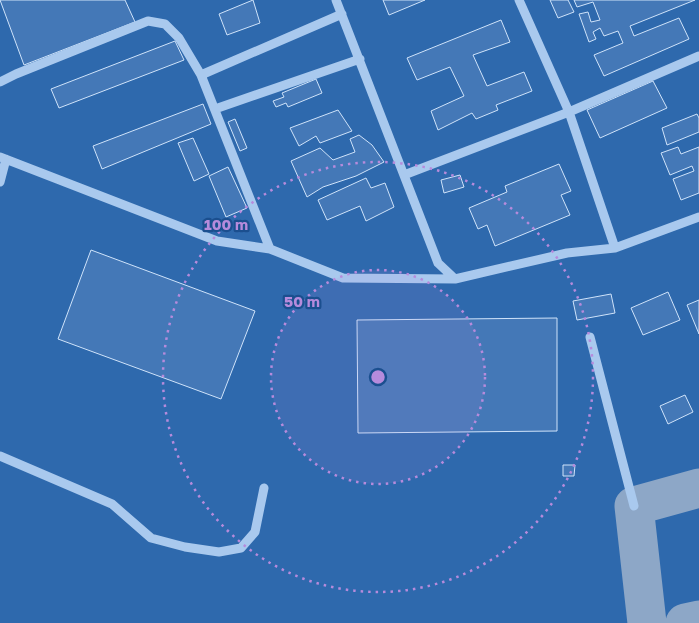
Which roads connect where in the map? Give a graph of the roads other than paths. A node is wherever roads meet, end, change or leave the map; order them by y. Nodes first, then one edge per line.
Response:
1 (336, 0) edge
2 (519, 0) edge
3 (342, 14) junction
4 (699, 56) edge
5 (360, 59) junction
6 (201, 75) junction
7 (0, 82) edge
8 (215, 109) junction
9 (569, 112) junction
10 (3, 158) edge
11 (404, 175) junction
12 (0, 182) edge
13 (699, 217) edge
14 (615, 248) junction
15 (270, 249) junction
16 (455, 279) junction
17 (590, 337) dead end
18 (0, 456) edge
19 (264, 488) dead end
20 (634, 506) dead end

1 - 3 street
2 - 9 street
3 - 5 street
3 - 6 street
4 - 9 street
5 - 8 street
5 - 11 street
6 - 7 street
6 - 8 street
8 - 15 street
9 - 11 street
9 - 14 street
10 - 12 street
10 - 15 street
11 - 16 street
13 - 14 street
14 - 16 street
15 - 16 street
17 - 20 street
18 - 19 street

